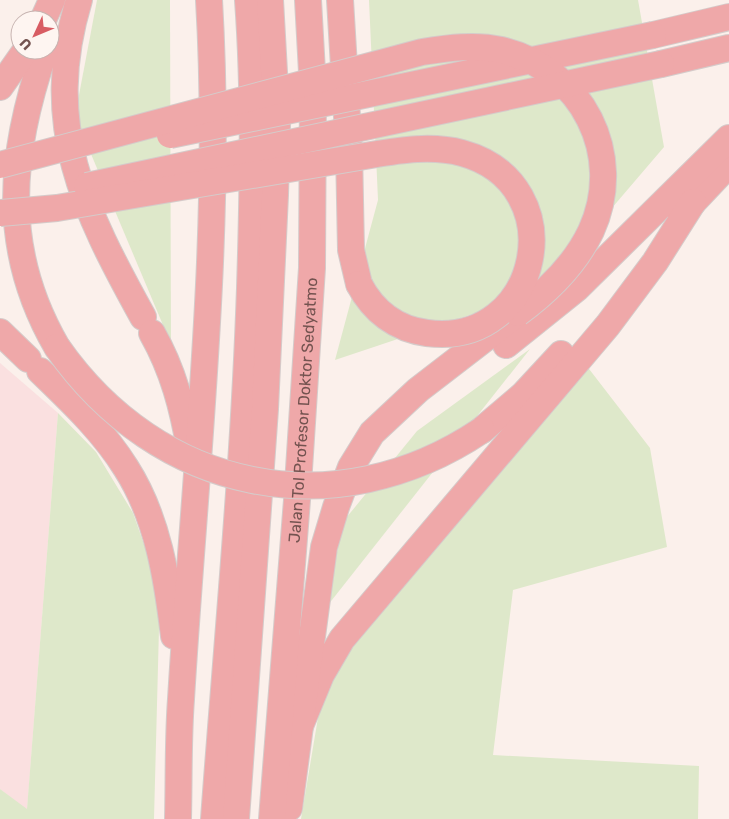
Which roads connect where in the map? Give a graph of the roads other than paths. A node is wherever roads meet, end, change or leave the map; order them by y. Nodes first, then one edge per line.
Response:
1 (79, 0) edge
2 (209, 0) edge
3 (248, 0) edge
4 (270, 0) edge
5 (308, 0) edge
6 (340, 0) edge
7 (729, 17) edge
8 (729, 48) edge
9 (19, 60) edge
10 (42, 60) edge
11 (0, 87) edge
12 (729, 138) edge
13 (729, 164) edge
14 (0, 165) edge
15 (0, 170) edge
16 (683, 196) junction
17 (0, 204) edge
18 (0, 213) edge
19 (0, 332) edge
20 (343, 489) junction
21 (196, 490) junction
22 (181, 701) junction
23 (300, 726) junction
24 (178, 819) edge
25 (214, 819) edge
26 (236, 819) edge
27 (272, 819) edge
28 (287, 819) edge

1 - 21 highway
2 - 21 highway
3 - 25 highway
4 - 26 highway
5 - 27 highway, Jalan Tol Profesor Doktor Sedyatmo
6 - 18 highway, bridge
7 - 15 highway, bridge
8 - 17 highway, bridge
9 - 11 highway
10 - 16 highway, bridge
12 - 16 highway
13 - 16 highway
14 - 20 highway, bridge
16 - 20 highway
16 - 23 highway
19 - 22 highway
20 - 23 highway
21 - 22 highway
22 - 24 highway
23 - 28 highway

